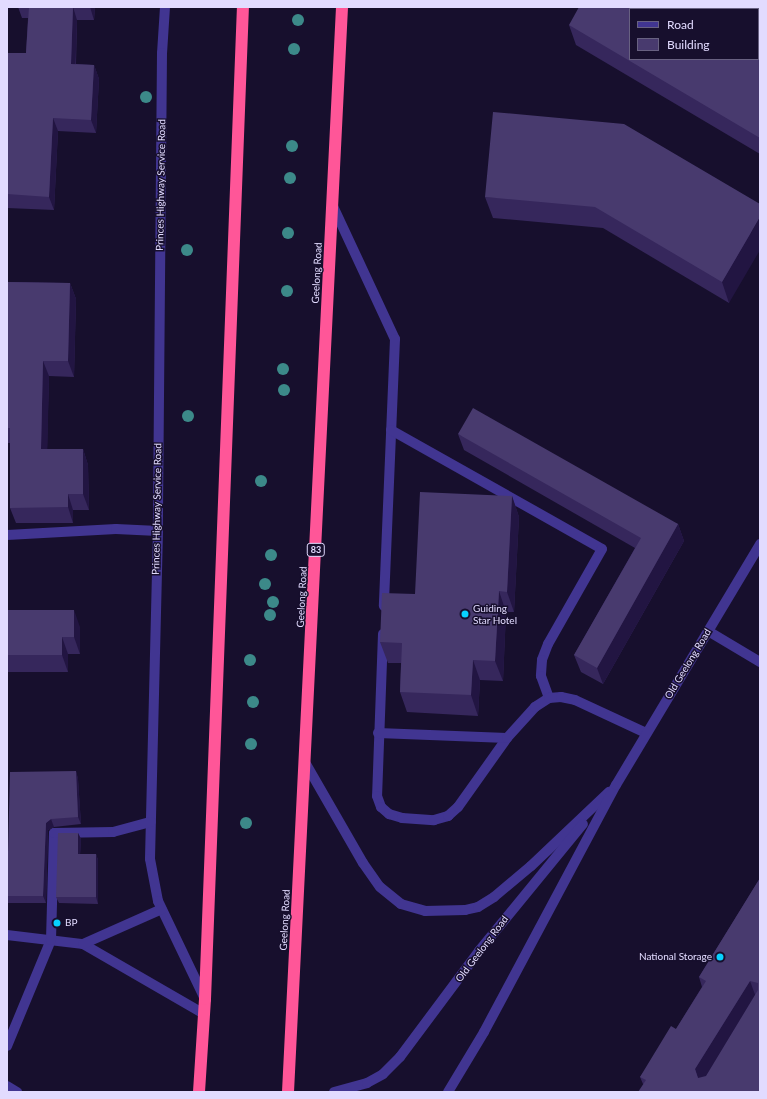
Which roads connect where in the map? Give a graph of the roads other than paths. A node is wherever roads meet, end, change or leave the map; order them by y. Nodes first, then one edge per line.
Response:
1 (165, 7) edge
2 (243, 7) edge
3 (342, 7) edge
4 (332, 204) junction
5 (392, 430) junction
6 (158, 531) junction
7 (7, 535) edge
8 (760, 544) edge
9 (708, 631) junction
10 (760, 662) edge
11 (550, 698) junction
12 (378, 733) junction
13 (646, 734) junction
14 (507, 738) junction
15 (306, 764) junction
16 (616, 785) junction
17 (151, 822) junction
18 (162, 909) junction
19 (7, 935) edge
20 (51, 940) junction
21 (83, 944) junction
22 (205, 999) junction
23 (204, 1014) junction
24 (7, 1046) edge
25 (7, 1086) edge
26 (17, 1092) edge
27 (199, 1092) edge
28 (288, 1092) edge
29 (334, 1092) edge
30 (448, 1092) edge

1 - 6 street, Princes Highway Service Road
2 - 22 highway
3 - 4 highway, Geelong Road / 83
4 - 5 street
4 - 15 highway, Geelong Road / 83
5 - 11 street
5 - 12 street
6 - 7 street
6 - 17 street, Princes Highway Service Road
8 - 9 street, Old Geelong Road
9 - 10 street
9 - 13 street, Old Geelong Road
11 - 13 street
11 - 14 street
12 - 14 street
12 - 14 street
13 - 16 street, Old Geelong Road
15 - 16 street
15 - 28 highway, Geelong Road / 83
16 - 29 street, Old Geelong Road
16 - 30 street, Old Geelong Road
17 - 18 street, Princes Highway Service Road
17 - 20 street
18 - 21 street
18 - 22 street, Princes Highway Service Road
19 - 20 street
20 - 21 street
20 - 24 street
21 - 23 street
22 - 23 highway
23 - 27 highway
25 - 26 street

